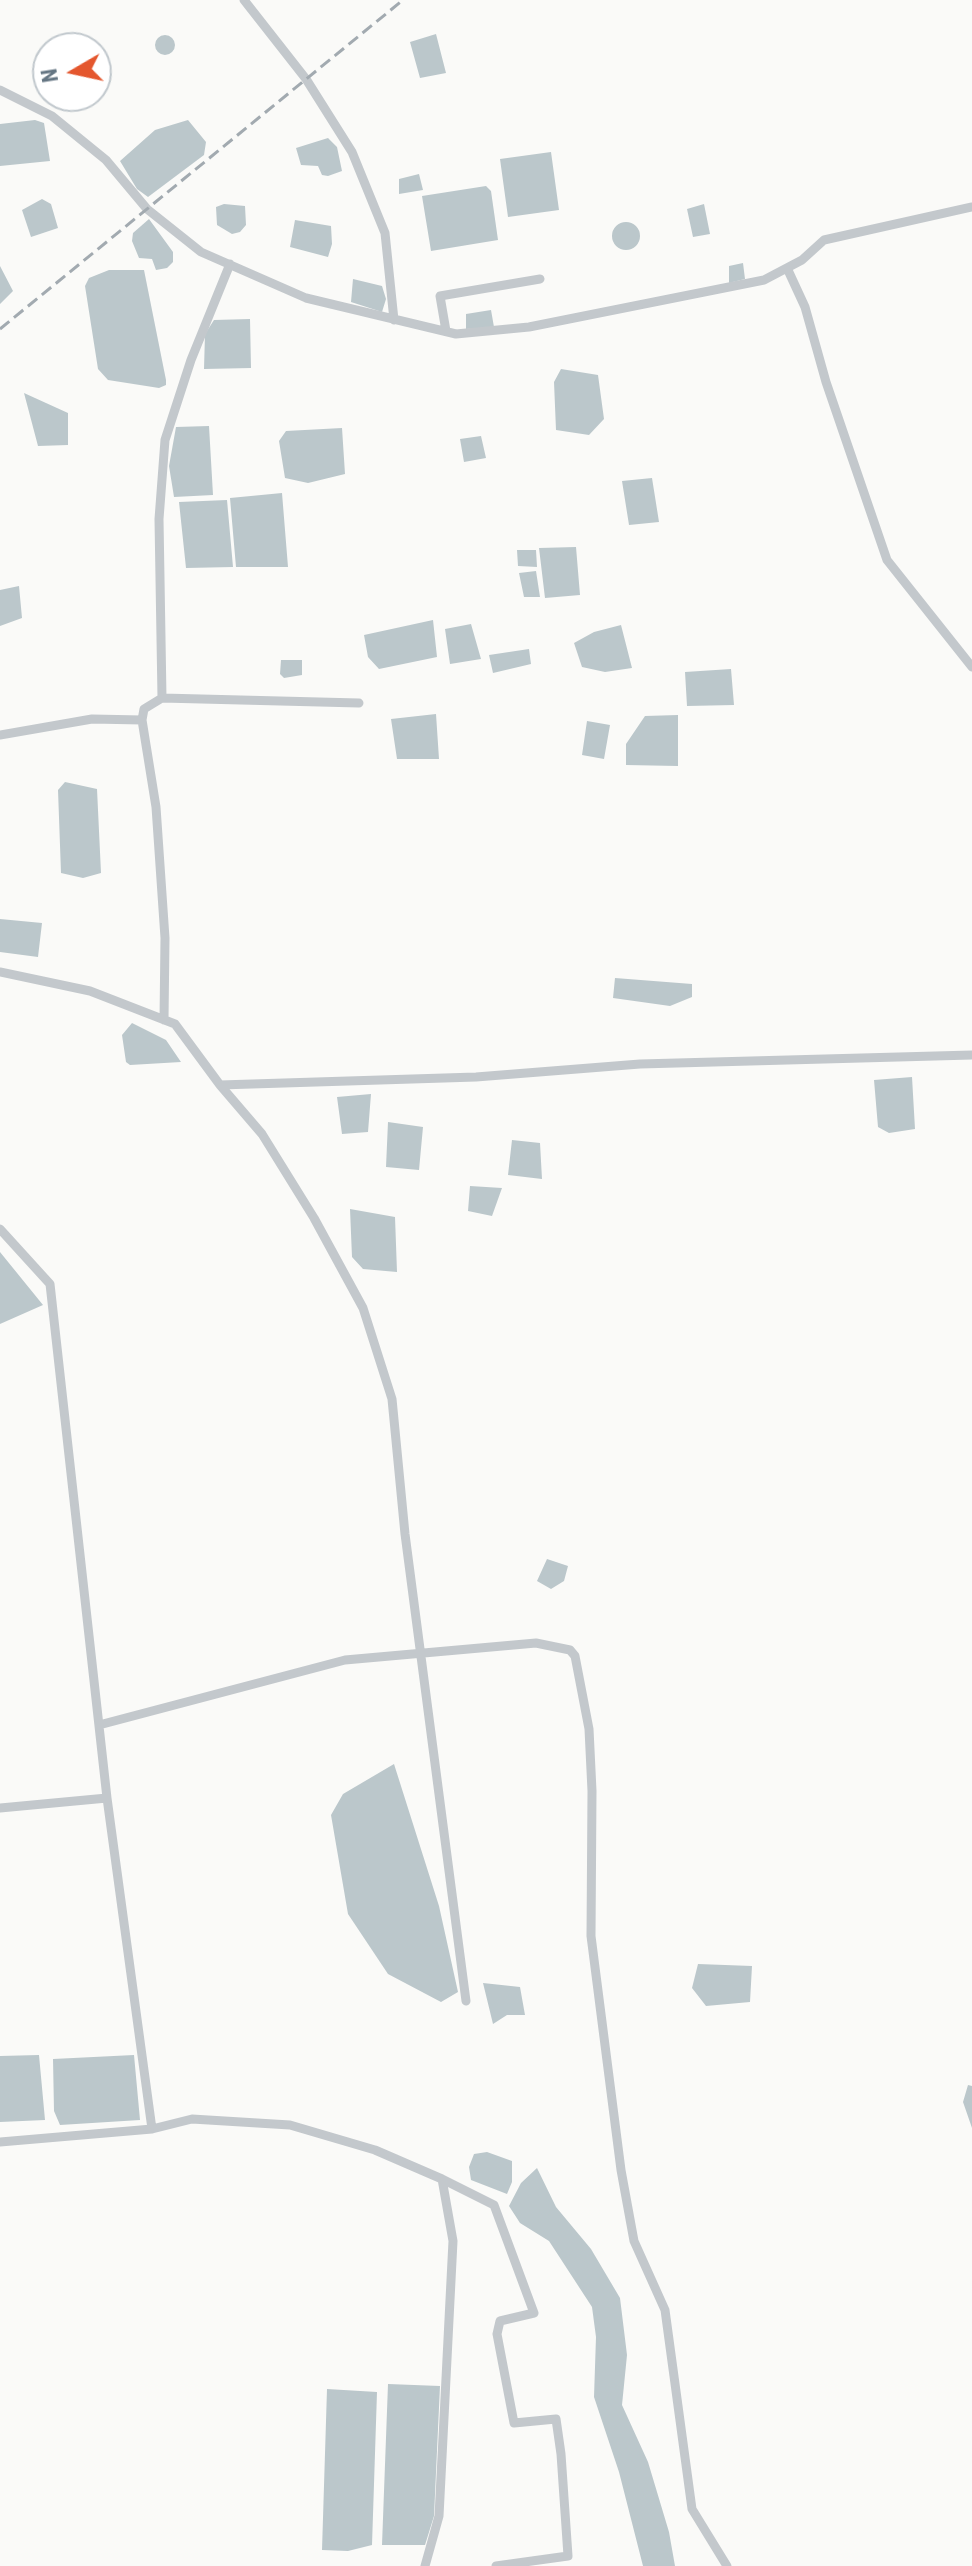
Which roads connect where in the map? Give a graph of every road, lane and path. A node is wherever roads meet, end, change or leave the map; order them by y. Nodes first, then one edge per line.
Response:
1 (244, 0) edge
2 (0, 90) edge
3 (972, 207) edge
4 (230, 264) junction
5 (787, 268) junction
6 (540, 279) dead end
7 (394, 320) junction
8 (446, 331) junction
9 (972, 667) edge
10 (162, 698) junction
11 (359, 703) dead end
12 (142, 720) junction
13 (0, 735) edge
14 (0, 972) edge
15 (164, 1020) junction
16 (972, 1055) edge
17 (220, 1085) junction
18 (0, 1229) edge
19 (421, 1654) junction
20 (99, 1725) junction
21 (107, 1798) junction
22 (0, 1808) edge
23 (466, 2001) dead end
24 (152, 2129) junction
25 (0, 2142) edge
26 (442, 2179) junction
27 (425, 2566) edge
28 (496, 2566) edge
29 (727, 2566) edge

1 - 7 street
2 - 4 street
3 - 5 street
4 - 7 street
4 - 10 street
5 - 8 street
5 - 9 street
6 - 8 street
7 - 8 street
10 - 11 street
10 - 12 street
12 - 13 street
12 - 15 street
14 - 15 street
15 - 17 street
16 - 17 street
17 - 19 street
18 - 20 street
19 - 20 street
19 - 23 street
19 - 29 street
20 - 21 street
21 - 22 street
21 - 24 street
24 - 25 street
24 - 26 street
26 - 27 street
26 - 28 street

